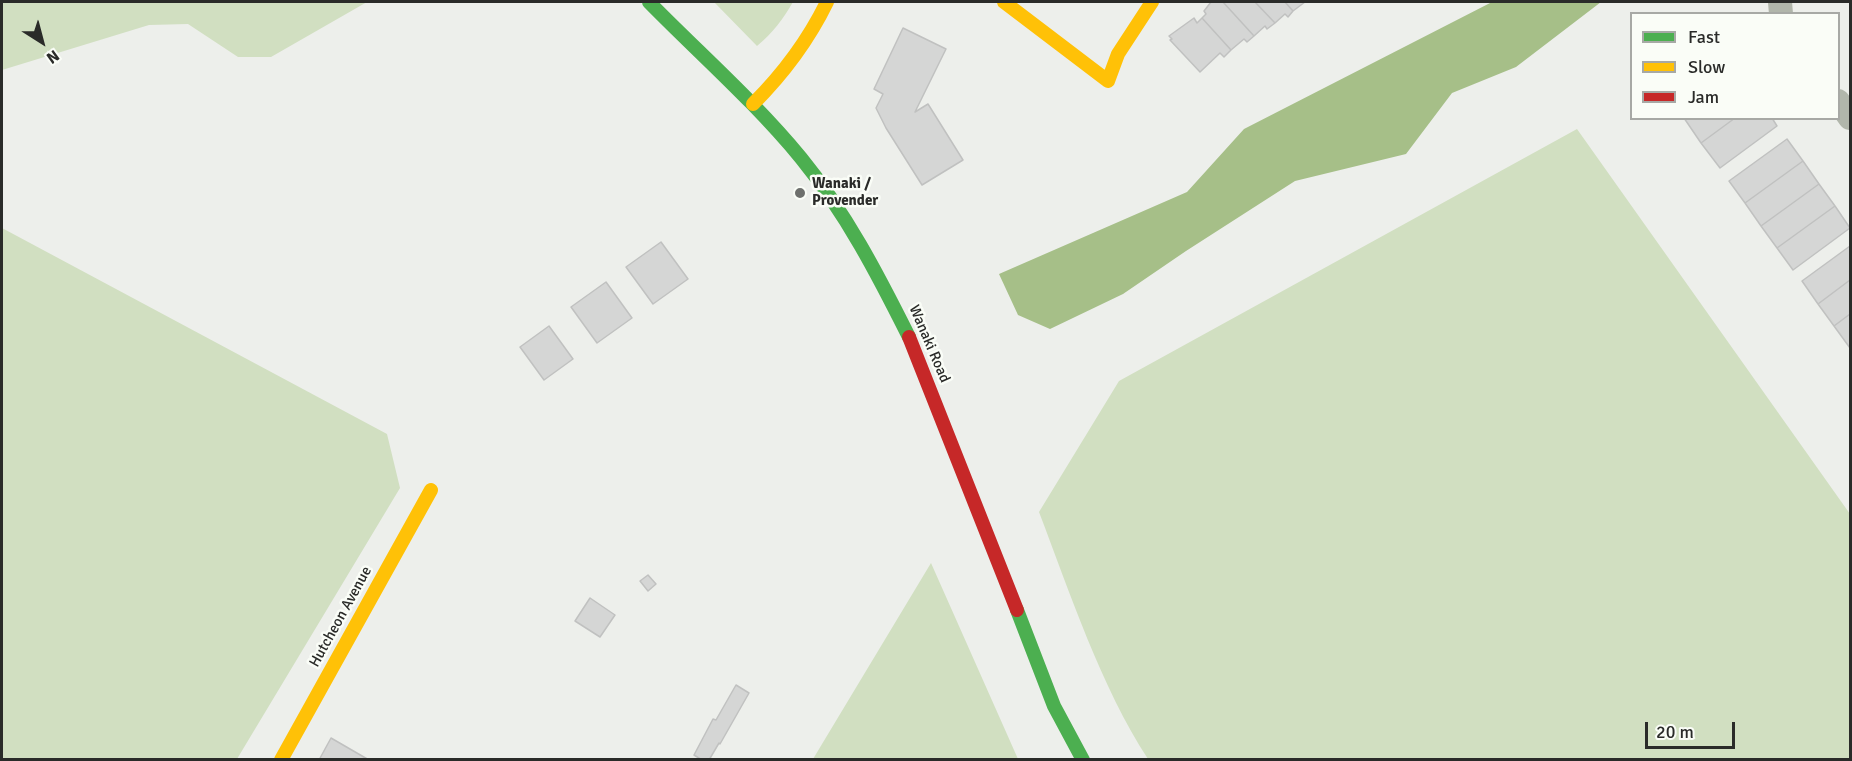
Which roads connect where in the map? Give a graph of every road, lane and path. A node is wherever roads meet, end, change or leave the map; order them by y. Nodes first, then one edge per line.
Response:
1 (649, 2) edge
2 (827, 2) edge
3 (1004, 2) edge
4 (1152, 2) edge
5 (1840, 102) edge
6 (753, 104) junction
7 (1851, 118) edge
8 (431, 490) dead end
9 (281, 759) edge
10 (1083, 759) edge

1 - 6 street, Wanaki Road
2 - 6 street
3 - 4 street
5 - 7 street
6 - 10 street, Wanaki Road
8 - 9 street, Hutcheon Avenue

